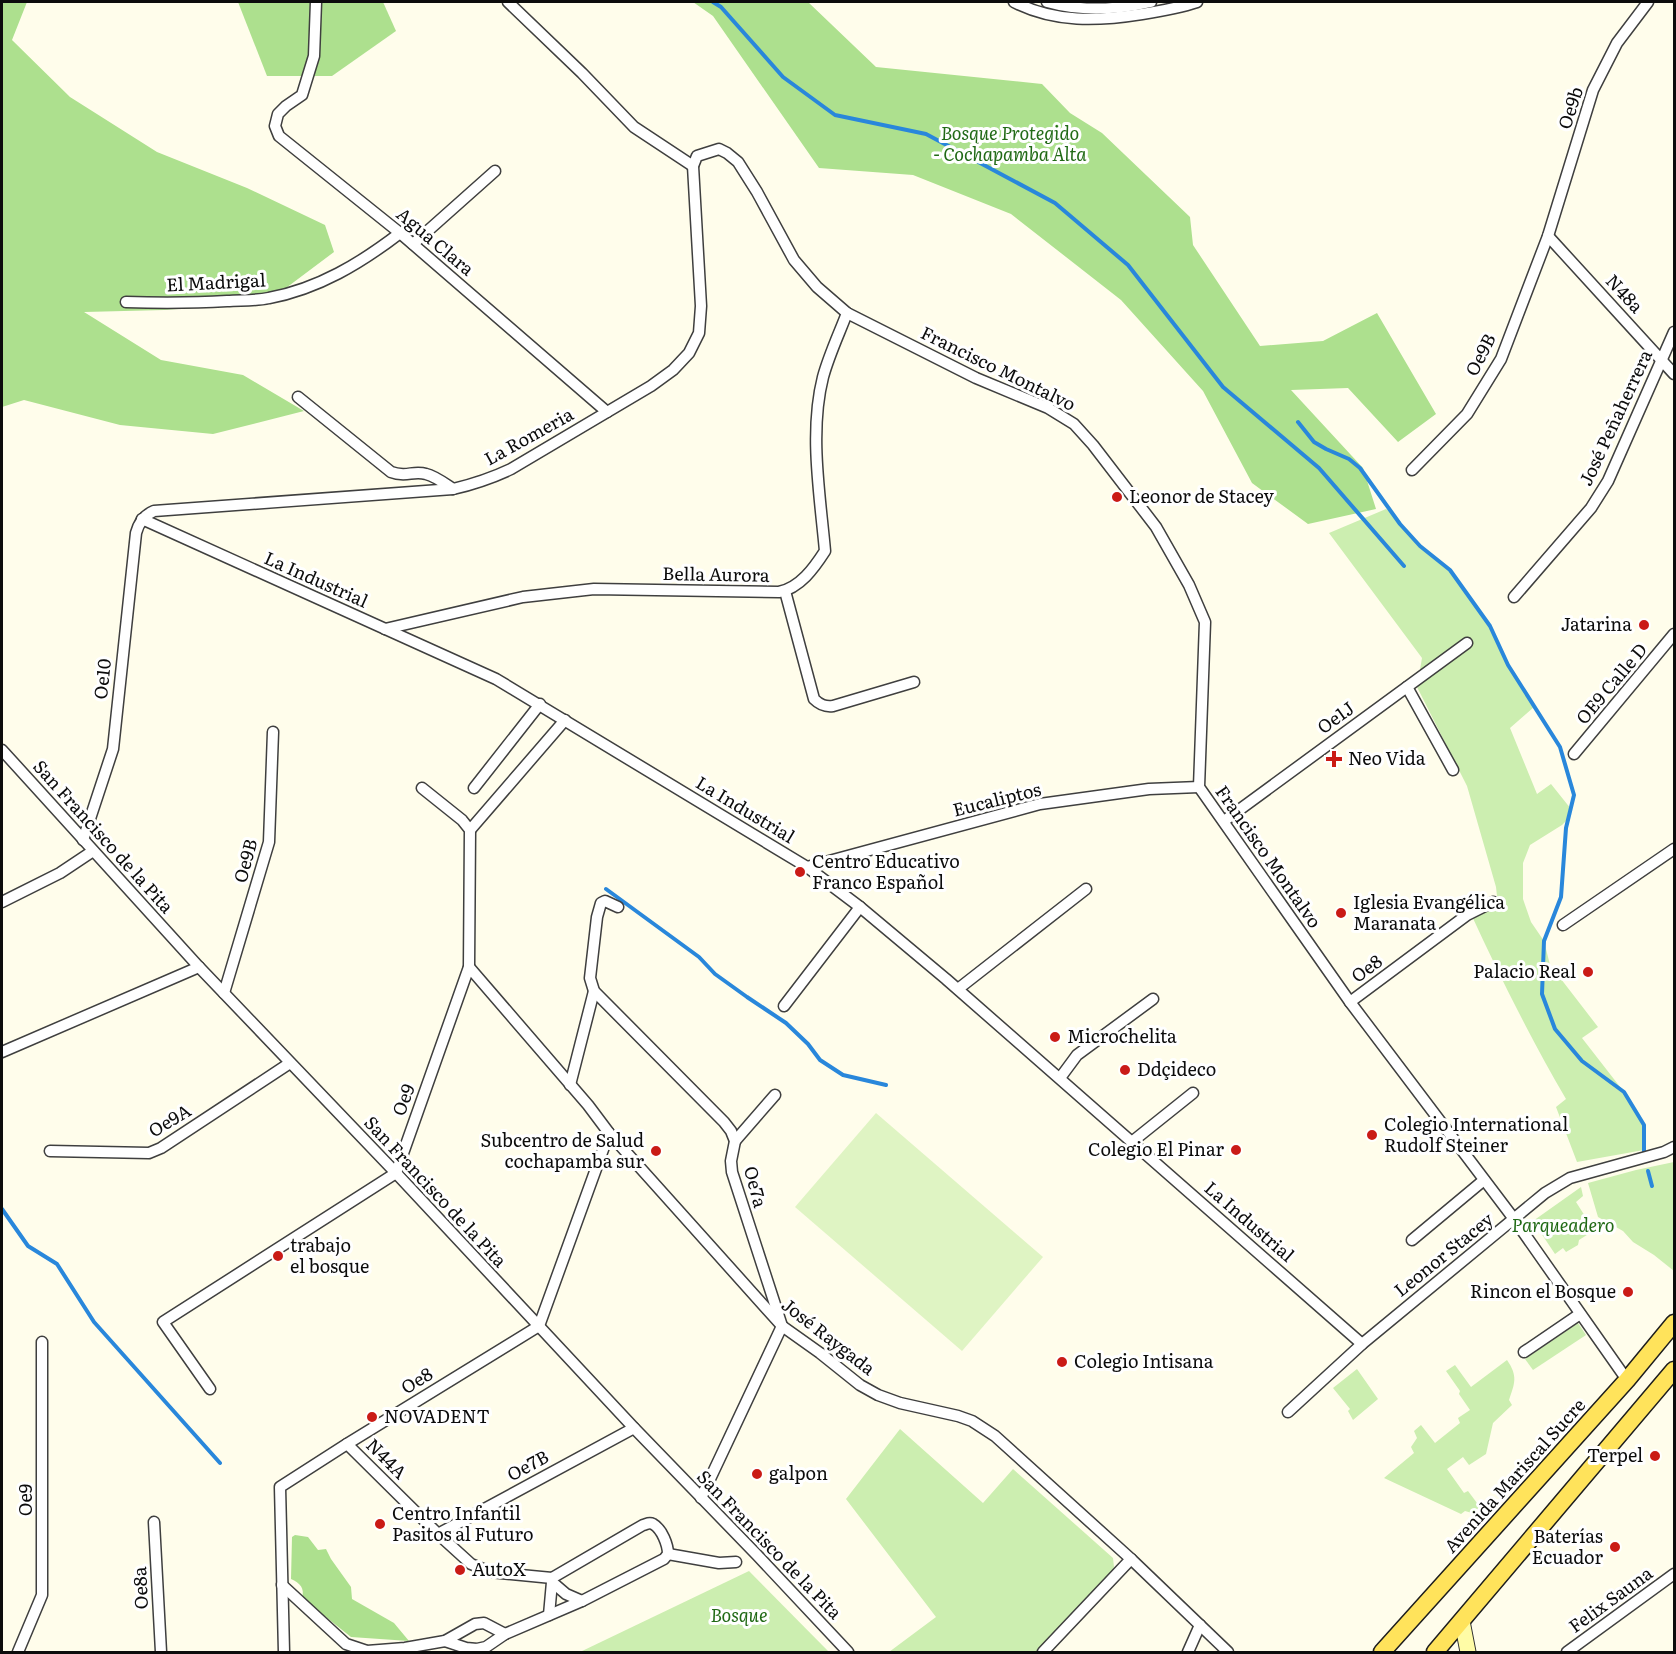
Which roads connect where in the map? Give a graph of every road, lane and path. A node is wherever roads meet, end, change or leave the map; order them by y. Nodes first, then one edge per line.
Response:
1 (316, 2) edge
2 (508, 2) edge
3 (1014, 2) edge
4 (1047, 2) edge
5 (1151, 2) edge
6 (1197, 2) edge
7 (1648, 2) edge
8 (1097, 10) edge
9 (693, 166) junction
10 (495, 171) dead end
11 (400, 233) junction
12 (1548, 236) junction
13 (413, 244) junction
14 (126, 302) dead end
15 (847, 312) junction
16 (1674, 332) edge
17 (1662, 359) junction
18 (1674, 374) edge
19 (298, 397) dead end
20 (607, 412) junction
21 (1412, 470) dead end
22 (453, 489) junction
23 (142, 519) junction
24 (785, 591) junction
25 (1514, 597) dead end
26 (385, 629) junction
27 (1674, 634) edge
28 (1467, 643) dead end
29 (914, 682) dead end
30 (1407, 687) junction
31 (540, 704) junction
32 (565, 720) junction
33 (273, 732) dead end
34 (2, 750) edge
35 (1574, 754) dead end
36 (1453, 770) dead end
37 (1199, 787) junction
38 (422, 788) dead end
39 (474, 788) dead end
40 (1224, 821) junction
41 (470, 830) junction
42 (83, 840) junction
43 (1674, 849) edge
44 (93, 851) junction
45 (807, 867) junction
46 (1086, 889) dead end
47 (2, 902) edge
48 (1493, 902) dead end
49 (618, 907) dead end
50 (860, 907) junction
51 (1563, 925) dead end
52 (469, 967) junction
53 (199, 968) junction
54 (958, 989) junction
55 (594, 991) junction
56 (224, 993) junction
57 (1153, 999) dead end
58 (1350, 1002) junction
59 (784, 1006) dead end
60 (2, 1052) edge
61 (290, 1063) junction
62 (1060, 1078) junction
63 (570, 1085) junction
64 (1193, 1093) dead end
65 (775, 1095) dead end
66 (609, 1133) junction
67 (735, 1141) junction
68 (1133, 1142) junction
69 (1674, 1147) edge
70 (50, 1151) dead end
71 (396, 1173) junction
72 (1484, 1180) junction
73 (1514, 1219) junction
74 (1412, 1240) dead end
75 (1580, 1314) junction
76 (1674, 1323) edge
77 (539, 1326) junction
78 (782, 1326) junction
79 (42, 1342) dead end
80 (1362, 1344) junction
81 (1524, 1352) dead end
82 (1674, 1371) edge
83 (1627, 1380) junction
84 (210, 1389) dead end
85 (1288, 1412) dead end
86 (634, 1428) junction
87 (347, 1444) junction
88 (701, 1498) junction
89 (154, 1522) dead end
90 (438, 1534) junction
91 (668, 1554) junction
92 (1131, 1559) junction
93 (736, 1562) dead end
94 (1674, 1574) edge
95 (552, 1580) junction
96 (282, 1585) junction
97 (582, 1601) junction
98 (549, 1615) junction
99 (1462, 1621) junction
100 (1200, 1625) junction
101 (505, 1634) junction
102 (445, 1641) junction
103 (18, 1653) edge
104 (161, 1653) edge
105 (284, 1653) edge
106 (848, 1653) edge
107 (1043, 1653) edge
108 (1188, 1653) edge
109 (1228, 1653) edge
110 (1382, 1653) edge
111 (1435, 1653) edge
112 (1468, 1653) edge
113 (1566, 1653) edge

1 - 11 street, Agua Clara
2 - 9 street
3 - 8 street
4 - 8 street
5 - 8 street
6 - 8 street
7 - 12 street, Oe9b
9 - 15 street, Francisco Montalvo
9 - 20 street, La Romeria
10 - 13 street
11 - 13 street, Agua Clara
11 - 14 street, El Madrigal
12 - 17 street, N48a
12 - 21 street, Oe9B
13 - 20 street, Agua Clara
15 - 24 street, Bella Aurora
15 - 37 street, Francisco Montalvo
16 - 17 street, José Peñaherrera
17 - 18 street, N48a
17 - 25 street, José Peñaherrera
19 - 22 street
20 - 22 street, La Romeria
22 - 23 street, La Romeria
23 - 26 street, La Industrial
23 - 42 street, Oe10
24 - 26 street, Bella Aurora
24 - 29 street
26 - 31 street, La Industrial
27 - 35 street, OE9 Calle D
28 - 30 street, Oe1J
30 - 36 street
30 - 40 street, Oe1J
31 - 32 street, La Industrial
31 - 39 street
32 - 41 street
32 - 45 street, La Industrial
33 - 56 street, Oe9B
34 - 42 street, San Francisco de la Pita
37 - 40 street, Francisco Montalvo
37 - 45 street, Eucaliptos
38 - 41 street
40 - 58 street, Francisco Montalvo
41 - 52 street, Oe9
42 - 44 street, San Francisco de la Pita
43 - 51 street
44 - 47 street
44 - 53 street, San Francisco de la Pita
45 - 50 street, La Industrial
46 - 54 street
48 - 58 street, Oe8
49 - 55 street
50 - 54 street, La Industrial
50 - 59 street
52 - 63 street, José Raygada
52 - 71 street, Oe9
53 - 56 street, San Francisco de la Pita
53 - 60 street
54 - 62 street, La Industrial
55 - 63 street
55 - 67 street
56 - 61 street, San Francisco de la Pita
57 - 62 street
58 - 72 street, Francisco Montalvo
61 - 70 street, Oe9A
61 - 71 street, San Francisco de la Pita
62 - 68 street, La Industrial
63 - 66 street, José Raygada
64 - 68 street
65 - 67 street
66 - 77 street
66 - 78 street, José Raygada
67 - 78 street, Oe7a
68 - 80 street, La Industrial
69 - 73 street, Leonor Stacey
71 - 77 street, San Francisco de la Pita
71 - 84 street
72 - 73 street, Francisco Montalvo
72 - 74 street
73 - 75 street, Francisco Montalvo
73 - 80 street, Leonor Stacey
75 - 81 street
75 - 83 street, Francisco Montalvo
76 - 83 main road, Avenida Mariscal Sucre
77 - 86 street, San Francisco de la Pita
77 - 87 street, Oe8
78 - 88 street
78 - 92 street, José Raygada
79 - 103 street, Oe9
80 - 85 street, Leonor Stacey
82 - 99 main road
83 - 110 main road, Avenida Mariscal Sucre
86 - 88 street, San Francisco de la Pita
86 - 90 street, Oe7B
87 - 90 street, N44A
87 - 96 street, Oe8
88 - 106 street, San Francisco de la Pita
89 - 104 street, Oe8a
90 - 95 street, N44A
91 - 93 street
91 - 95 street
91 - 97 street
92 - 100 street, José Raygada
92 - 107 street
94 - 113 street, Felix Sauna
95 - 97 street, N44A
95 - 98 street
96 - 102 street
96 - 105 street, Oe8
97 - 98 street
98 - 101 street
99 - 111 main road
99 - 112 street
100 - 108 street
100 - 109 street, José Raygada
101 - 102 street
101 - 102 street

